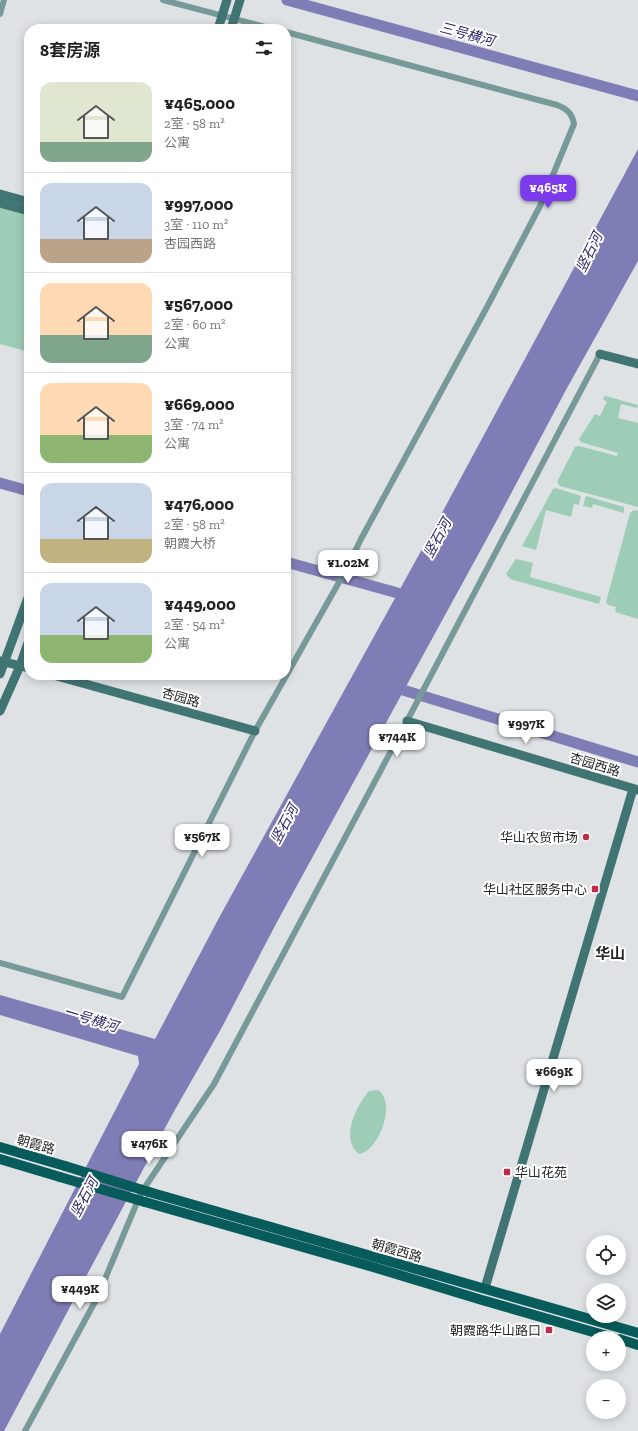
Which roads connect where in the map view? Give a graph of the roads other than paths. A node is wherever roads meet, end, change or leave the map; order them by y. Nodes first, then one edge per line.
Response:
1 (4, 0) edge
2 (163, 0) edge
3 (227, 0) edge
4 (240, 0) edge
5 (0, 14) edge
6 (234, 19) junction
7 (220, 24) edge
8 (232, 24) edge
9 (254, 24) edge
10 (291, 33) edge
11 (0, 194) edge
12 (24, 201) edge
13 (0, 203) edge
14 (24, 210) edge
15 (600, 354) joint
16 (638, 364) edge
17 (24, 608) edge
18 (3, 661) edge
19 (24, 667) edge
20 (291, 667) edge
21 (24, 669) edge
22 (0, 674) edge
23 (71, 680) edge
24 (284, 680) edge
25 (0, 711) edge
26 (407, 721) junction
27 (255, 731) junction
28 (636, 789) edge
29 (0, 963) edge
30 (0, 1147) edge
31 (0, 1159) edge
32 (149, 1192) joint
33 (145, 1202) joint
34 (485, 1288) junction
35 (482, 1300) junction
36 (590, 1331) edge
37 (638, 1333) edge
38 (626, 1341) edge
39 (638, 1345) edge
40 (25, 1431) edge

1 - 5 street
2 - 6 street
3 - 7 street
4 - 6 street
6 - 8 street
6 - 9 street
10 - 20 street
11 - 12 street
13 - 14 street
15 - 16 street
15 - 26 street
17 - 18 street
18 - 19 street
18 - 22 street
21 - 25 street
23 - 27 street, 杏园路
24 - 27 street
26 - 28 street, 杏园西路
26 - 40 street
27 - 29 street
28 - 34 street
30 - 32 main road, 朝霞路, bridge
31 - 33 main road, 朝霞路, bridge
32 - 34 main road, 朝霞西路
33 - 35 main road, 朝霞西路
34 - 35 street
34 - 37 main road, 朝霞西路
35 - 36 main road, 朝霞西路
38 - 39 main road

